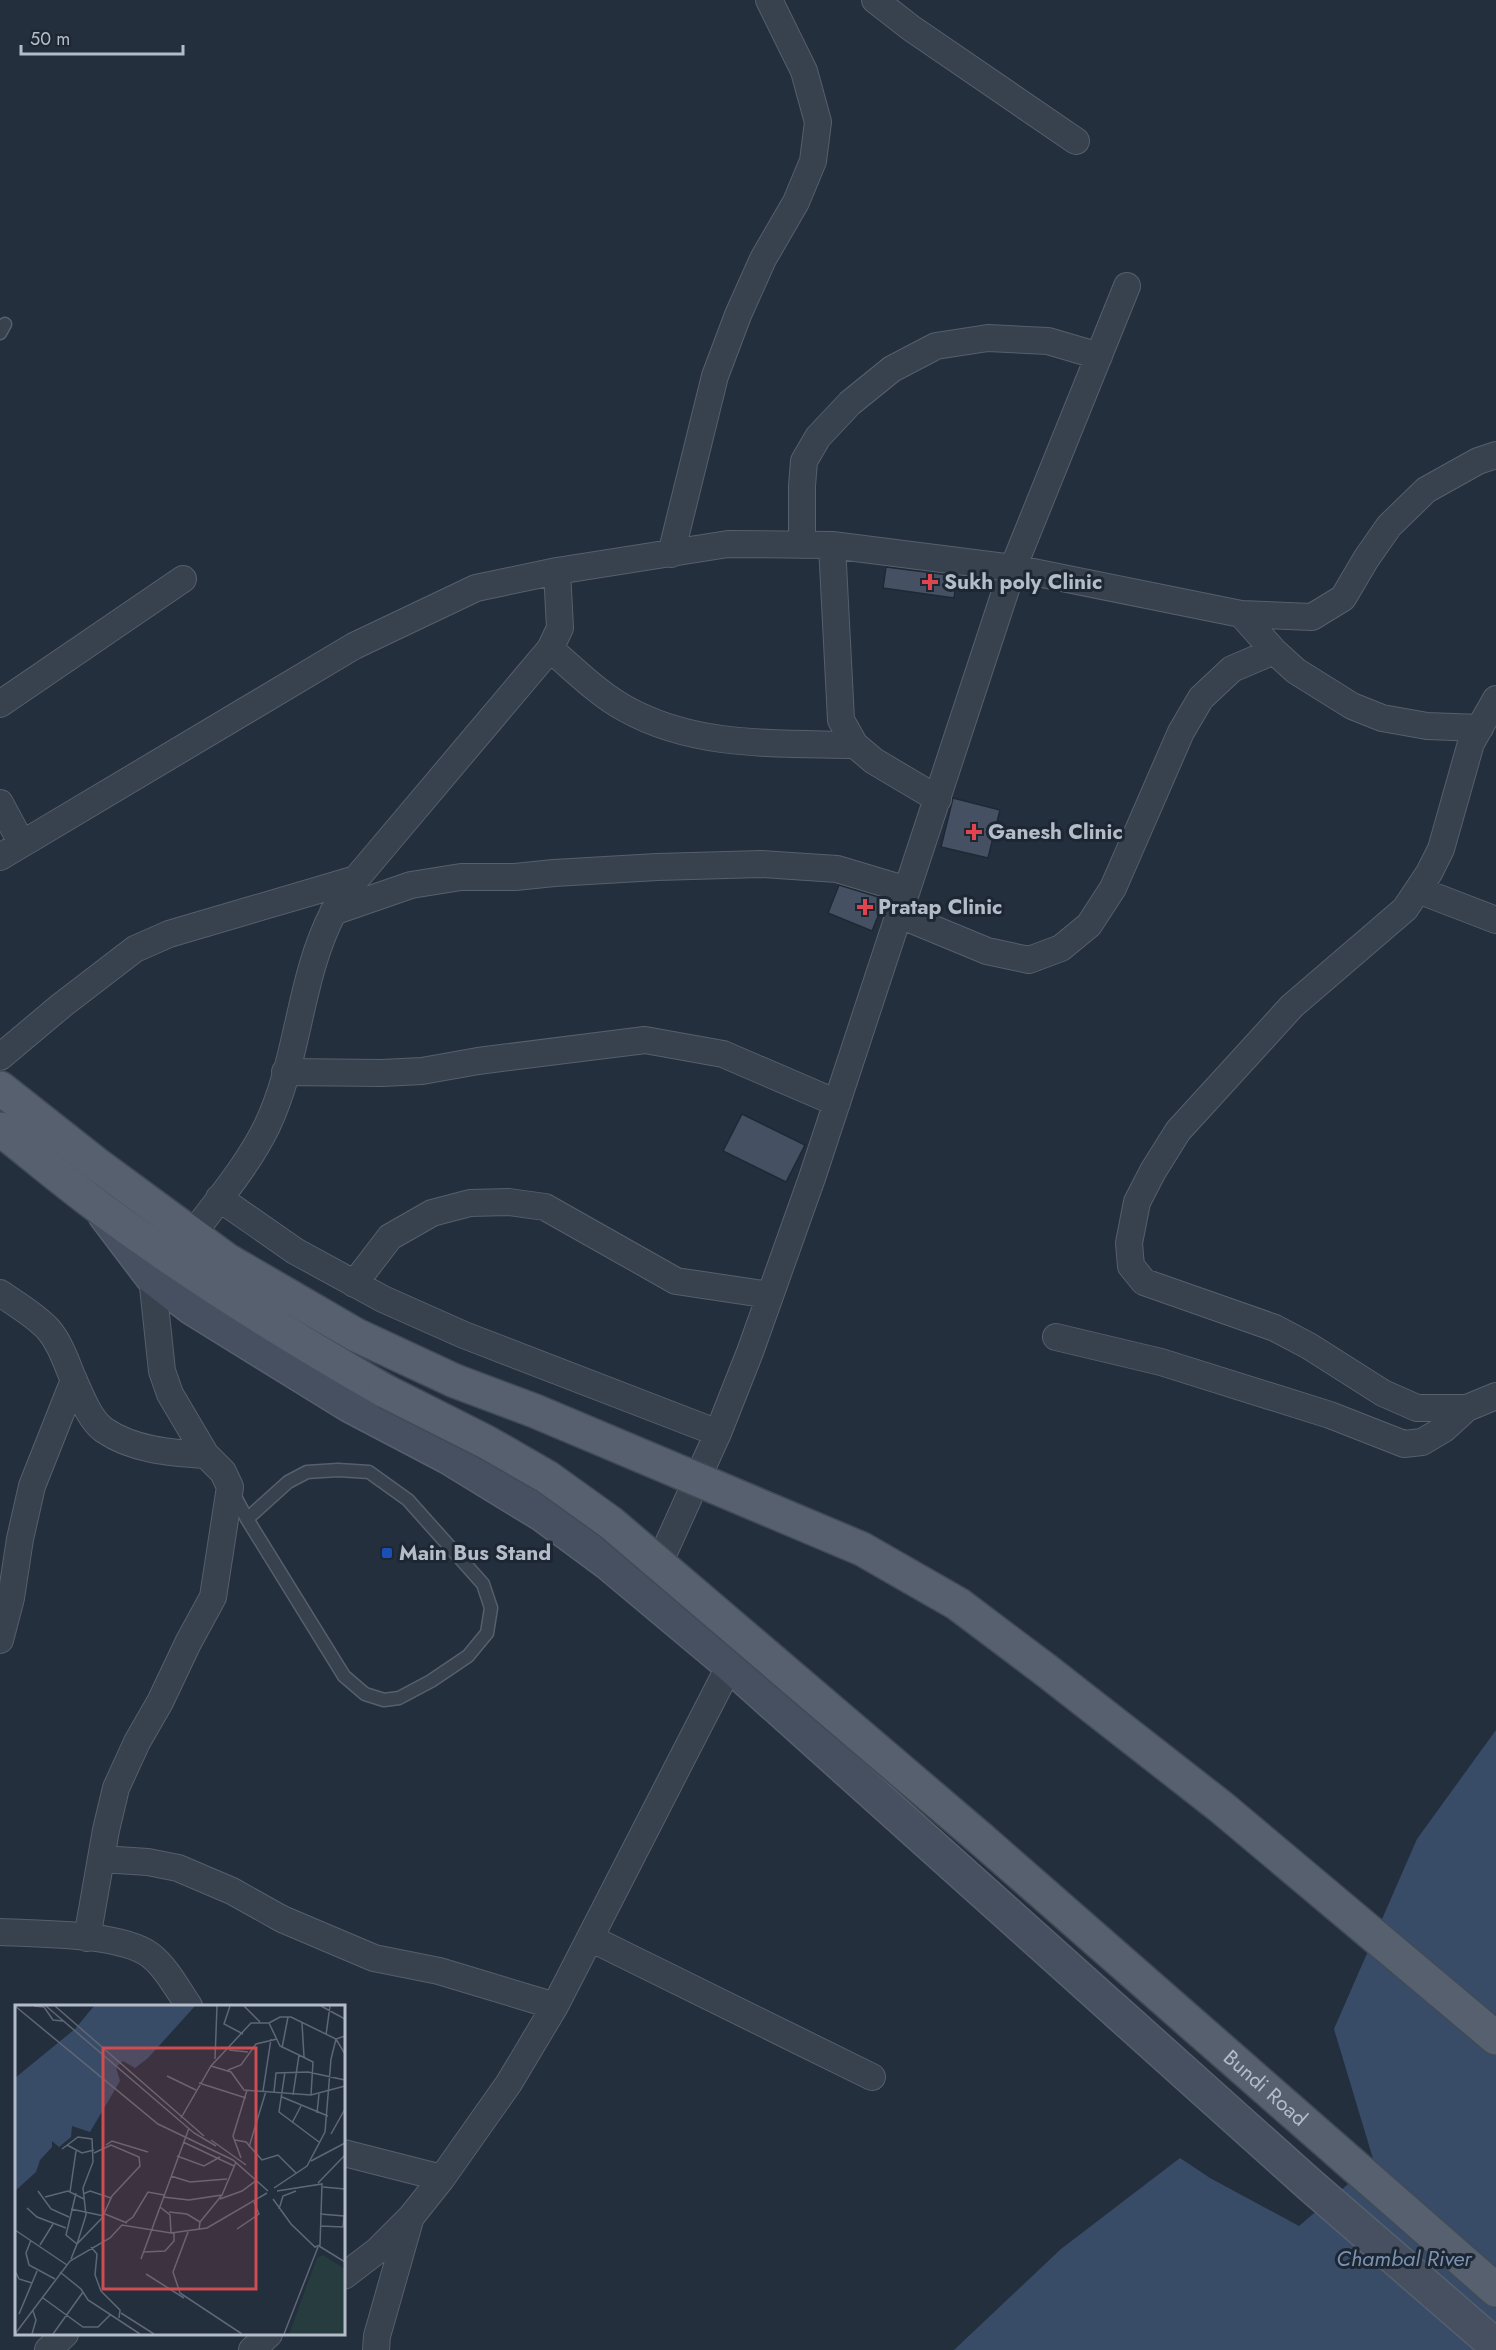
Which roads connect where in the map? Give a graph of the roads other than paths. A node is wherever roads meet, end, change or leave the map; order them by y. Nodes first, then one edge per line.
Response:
1 (769, 0) edge
2 (875, 0) edge
3 (1076, 141) dead end
4 (1127, 286) dead end
5 (1099, 356) junction
6 (1496, 455) edge
7 (802, 545) junction
8 (832, 545) junction
9 (671, 554) junction
10 (1013, 568) junction
11 (558, 571) junction
12 (183, 579) dead end
13 (1241, 614) junction
14 (550, 649) junction
15 (1274, 651) junction
16 (0, 704) edge
17 (1491, 711) edge
18 (855, 745) junction
19 (938, 799) junction
20 (0, 804) edge
21 (22, 844) junction
22 (0, 857) edge
23 (356, 879) junction
24 (907, 890) junction
25 (1418, 890) junction
26 (333, 912) junction
27 (900, 915) junction
28 (1496, 920) edge
29 (0, 1057) edge
30 (285, 1072) junction
31 (0, 1088) edge
32 (837, 1103) junction
33 (0, 1129) edge
34 (219, 1198) junction
35 (99, 1208) junction
36 (192, 1234) junction
37 (152, 1277) junction
38 (354, 1284) junction
39 (0, 1293) edge
40 (770, 1295) junction
41 (1056, 1338) dead end
42 (74, 1380) junction
43 (1496, 1396) edge
44 (1467, 1408) junction
45 (718, 1433) junction
46 (206, 1455) junction
47 (230, 1487) junction
48 (247, 1519) junction
49 (646, 1593) junction
50 (0, 1640) edge
51 (730, 1665) junction
52 (100, 1859) junction
53 (0, 1932) edge
54 (87, 1938) junction
55 (590, 1938) junction
56 (188, 2005) edge
57 (555, 2006) junction
58 (1496, 2038) edge
59 (872, 2077) dead end
60 (345, 2153) edge
61 (442, 2178) junction
62 (411, 2217) junction
63 (345, 2276) edge
64 (1496, 2290) edge
65 (64, 2335) edge
66 (268, 2335) edge
67 (1496, 2346) edge
68 (48, 2350) edge
69 (252, 2350) edge
70 (376, 2350) edge

1 - 9 street
2 - 3 street
4 - 5 street
5 - 7 street
5 - 10 street
6 - 13 street
7 - 8 street
7 - 9 street
8 - 10 street
8 - 18 street
9 - 11 street
10 - 13 street
10 - 19 street
11 - 14 street
11 - 21 street
12 - 16 street
13 - 15 street
14 - 18 street
14 - 23 street
15 - 17 street
15 - 27 street
17 - 25 street
18 - 19 street
19 - 24 street
20 - 21 street
21 - 22 street
23 - 26 street
23 - 29 street
24 - 26 street
24 - 27 street
25 - 28 street
25 - 44 street
26 - 30 street
27 - 32 street
30 - 32 street
30 - 34 street
31 - 36 main road
32 - 40 street
33 - 35 main road, Bundi Road
34 - 36 street
34 - 38 street
35 - 37 street
35 - 64 main road, Bundi Road, bridge
36 - 58 main road, bridge
37 - 46 street
37 - 49 street
38 - 40 street
38 - 45 street
39 - 42 street
40 - 45 street
41 - 44 street
42 - 46 street
42 - 50 street
43 - 44 street
45 - 49 street
46 - 47 street
47 - 48 lane
47 - 52 street
48 - 48 lane
49 - 51 street
51 - 55 street
51 - 67 street
52 - 54 street
52 - 57 street
53 - 54 street
54 - 56 street
55 - 57 street
55 - 59 street
57 - 61 street
60 - 61 street
61 - 62 street
62 - 63 street
62 - 70 street
65 - 68 street
66 - 69 street

